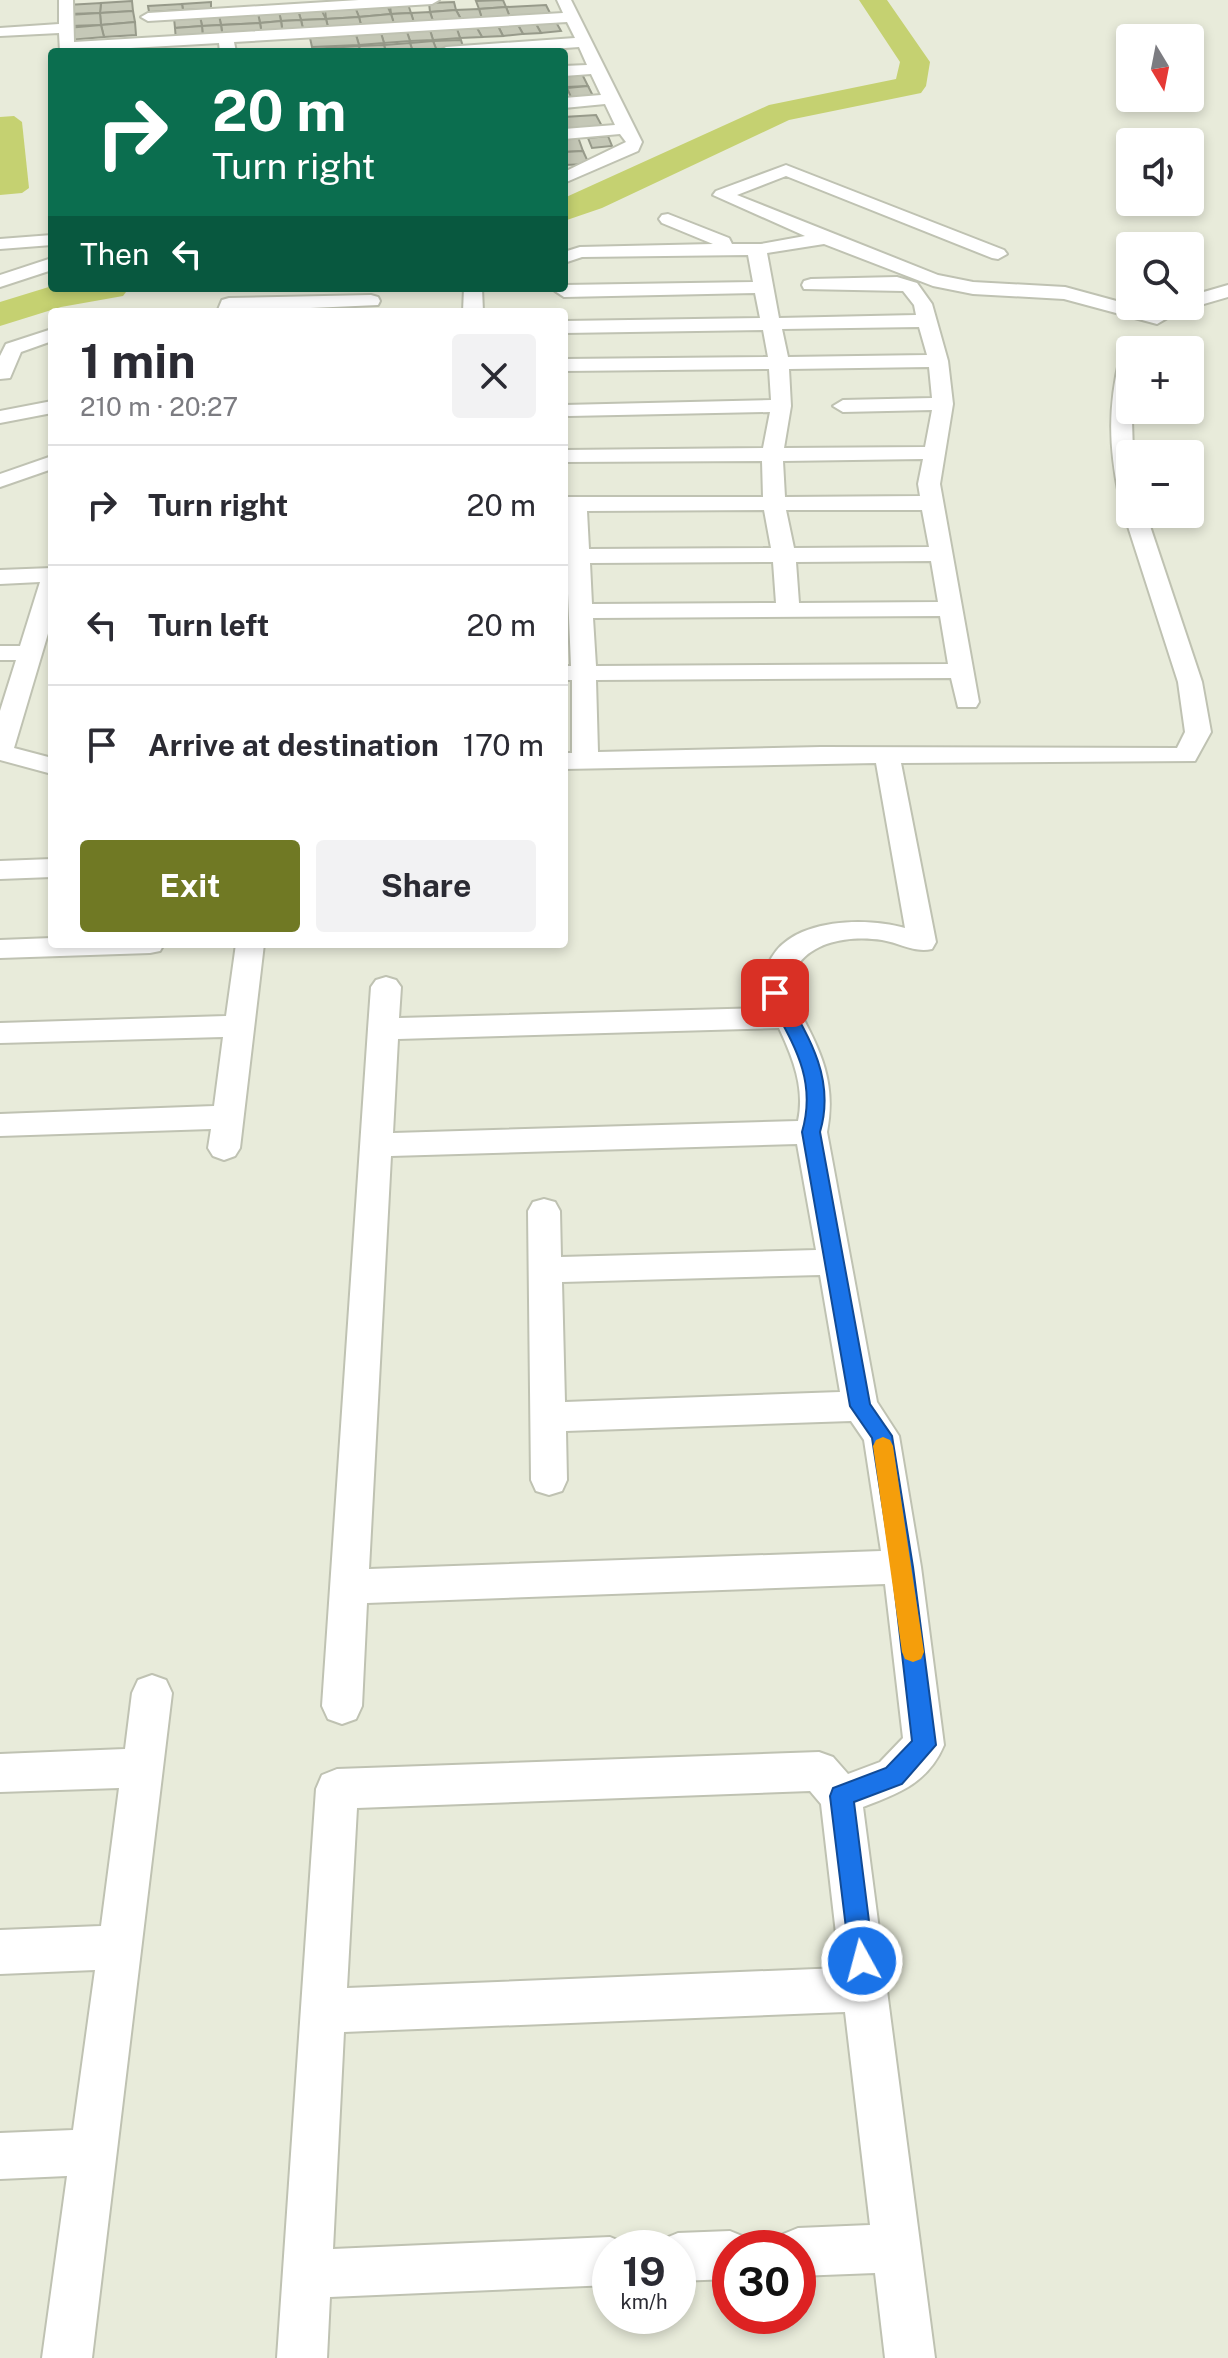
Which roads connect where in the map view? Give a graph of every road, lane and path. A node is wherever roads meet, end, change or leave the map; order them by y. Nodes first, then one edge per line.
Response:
1 (66, 0) edge
2 (146, 0) edge
3 (432, 0) edge
4 (564, 0) edge
5 (217, 6) edge
6 (148, 17) junction
7 (573, 17) junction
8 (66, 28) junction
9 (0, 32) edge
10 (303, 34) junction
11 (586, 42) junction
12 (150, 43) junction
13 (227, 45) edge
14 (66, 48) edge
15 (80, 48) edge
16 (307, 48) edge
17 (502, 48) edge
18 (597, 69) junction
19 (568, 71) edge
20 (612, 99) junction
21 (568, 103) edge
22 (625, 129) junction
23 (568, 134) edge
24 (592, 166) junction
25 (568, 168) edge
26 (568, 176) edge
27 (668, 219) dead end
28 (826, 238) junction
29 (959, 239) junction
30 (48, 240) edge
31 (0, 244) edge
32 (724, 249) junction
33 (761, 249) junction
34 (998, 254) dead end
35 (568, 256) edge
36 (48, 265) edge
37 (897, 266) junction
38 (0, 281) edge
39 (811, 285) dead end
40 (763, 287) junction
41 (568, 289) edge
42 (1228, 291) edge
43 (1204, 298) edge
44 (371, 300) edge
45 (1116, 307) edge
46 (228, 308) edge
47 (928, 321) junction
48 (769, 324) junction
49 (568, 327) edge
50 (48, 336) edge
51 (6, 350) edge
52 (938, 361) junction
53 (779, 363) junction
54 (3, 374) dead end
55 (943, 404) junction
56 (885, 405) junction
57 (781, 406) junction
58 (843, 406) dead end
59 (48, 408) edge
60 (568, 410) edge
61 (0, 417) edge
62 (933, 453) junction
63 (772, 454) junction
64 (878, 454) junction
65 (48, 463) edge
66 (0, 481) edge
67 (774, 503) junction
68 (932, 503) junction
69 (570, 504) edge
70 (1140, 528) edge
71 (941, 554) junction
72 (784, 555) junction
73 (579, 556) junction
74 (0, 577) edge
75 (48, 578) edge
76 (48, 591) edge
77 (788, 609) junction
78 (951, 609) junction
79 (581, 611) junction
80 (0, 653) edge
81 (29, 653) junction
82 (961, 671) junction
83 (574, 673) edge
84 (967, 702) dead end
85 (0, 752) edge
86 (887, 755) junction
87 (574, 760) edge
88 (48, 765) edge
89 (48, 868) edge
90 (0, 870) edge
91 (48, 947) edge
92 (250, 948) edge
93 (0, 949) edge
94 (386, 987) dead end
95 (787, 1018) junction
96 (241, 1026) junction
97 (383, 1029) junction
98 (0, 1033) edge
99 (0, 1125) edge
100 (811, 1132) junction
101 (376, 1145) junction
102 (544, 1211) dead end
103 (834, 1262) junction
104 (545, 1270) junction
105 (860, 1406) junction
106 (548, 1417) junction
107 (549, 1480) dead end
108 (902, 1567) junction
109 (349, 1587) junction
110 (152, 1693) dead end
111 (342, 1706) dead end
112 (143, 1768) junction
113 (0, 1773) edge
114 (841, 1796) junction
115 (119, 1947) junction
116 (0, 1952) edge
117 (866, 1989) junction
118 (323, 2011) junction
119 (93, 2152) junction
120 (0, 2156) edge
121 (897, 2248) junction
122 (816, 2251) edge
123 (592, 2262) edge
124 (307, 2274) junction
125 (67, 2358) edge
126 (302, 2358) edge
127 (910, 2358) edge

1 - 8 street
2 - 6 street
3 - 5 street
4 - 7 street
5 - 6 street
6 - 12 street
7 - 10 street
7 - 11 street
8 - 9 street
8 - 14 street
10 - 13 street
10 - 16 street
11 - 17 street
11 - 18 street
12 - 13 street
12 - 15 street
18 - 19 street
18 - 20 street
20 - 21 street
20 - 22 street
22 - 23 street
22 - 24 street
24 - 25 street
24 - 26 street
27 - 32 street
28 - 29 street
28 - 33 street
28 - 37 street
29 - 34 street
29 - 37 street
30 - 31 street
32 - 33 street
32 - 35 street
33 - 40 street
36 - 38 street
37 - 45 street
39 - 47 street
40 - 41 street
40 - 48 street
42 - 43 street
44 - 46 street
47 - 48 street
47 - 52 street
48 - 49 street
48 - 53 street
50 - 51 street
51 - 54 street
52 - 53 street
52 - 55 street
53 - 57 street
53 - 60 street
55 - 56 street
55 - 62 street
56 - 58 street
56 - 64 street
57 - 60 street
57 - 63 street
59 - 61 street
60 - 63 street
62 - 64 street
62 - 68 street
63 - 64 street
63 - 67 street
65 - 66 street
67 - 68 street
67 - 69 street
67 - 72 street
68 - 71 street
69 - 73 street
70 - 86 street
71 - 72 street
71 - 78 street
72 - 73 street
72 - 77 street
73 - 79 street
74 - 75 street
76 - 81 street
77 - 78 street
77 - 79 street
78 - 82 street
79 - 83 street
80 - 81 street
81 - 85 street
82 - 83 street
82 - 84 street
83 - 87 street
85 - 88 street
86 - 87 street
86 - 95 street
89 - 90 street
91 - 93 street
92 - 96 street
94 - 97 street
95 - 97 street
95 - 100 street
96 - 98 street
96 - 99 street
97 - 101 street
100 - 101 street
100 - 103 street
101 - 109 street
102 - 104 street
103 - 104 street
103 - 105 street
104 - 106 street
105 - 106 street
105 - 108 street
106 - 107 street
108 - 109 street
108 - 114 street
109 - 111 street
110 - 112 street
112 - 113 street
112 - 115 street
114 - 117 street
114 - 118 street
115 - 116 street
115 - 119 street
117 - 118 street
117 - 121 street
118 - 124 street
119 - 120 street
119 - 125 street
121 - 122 street
121 - 127 street
123 - 124 street
124 - 126 street

